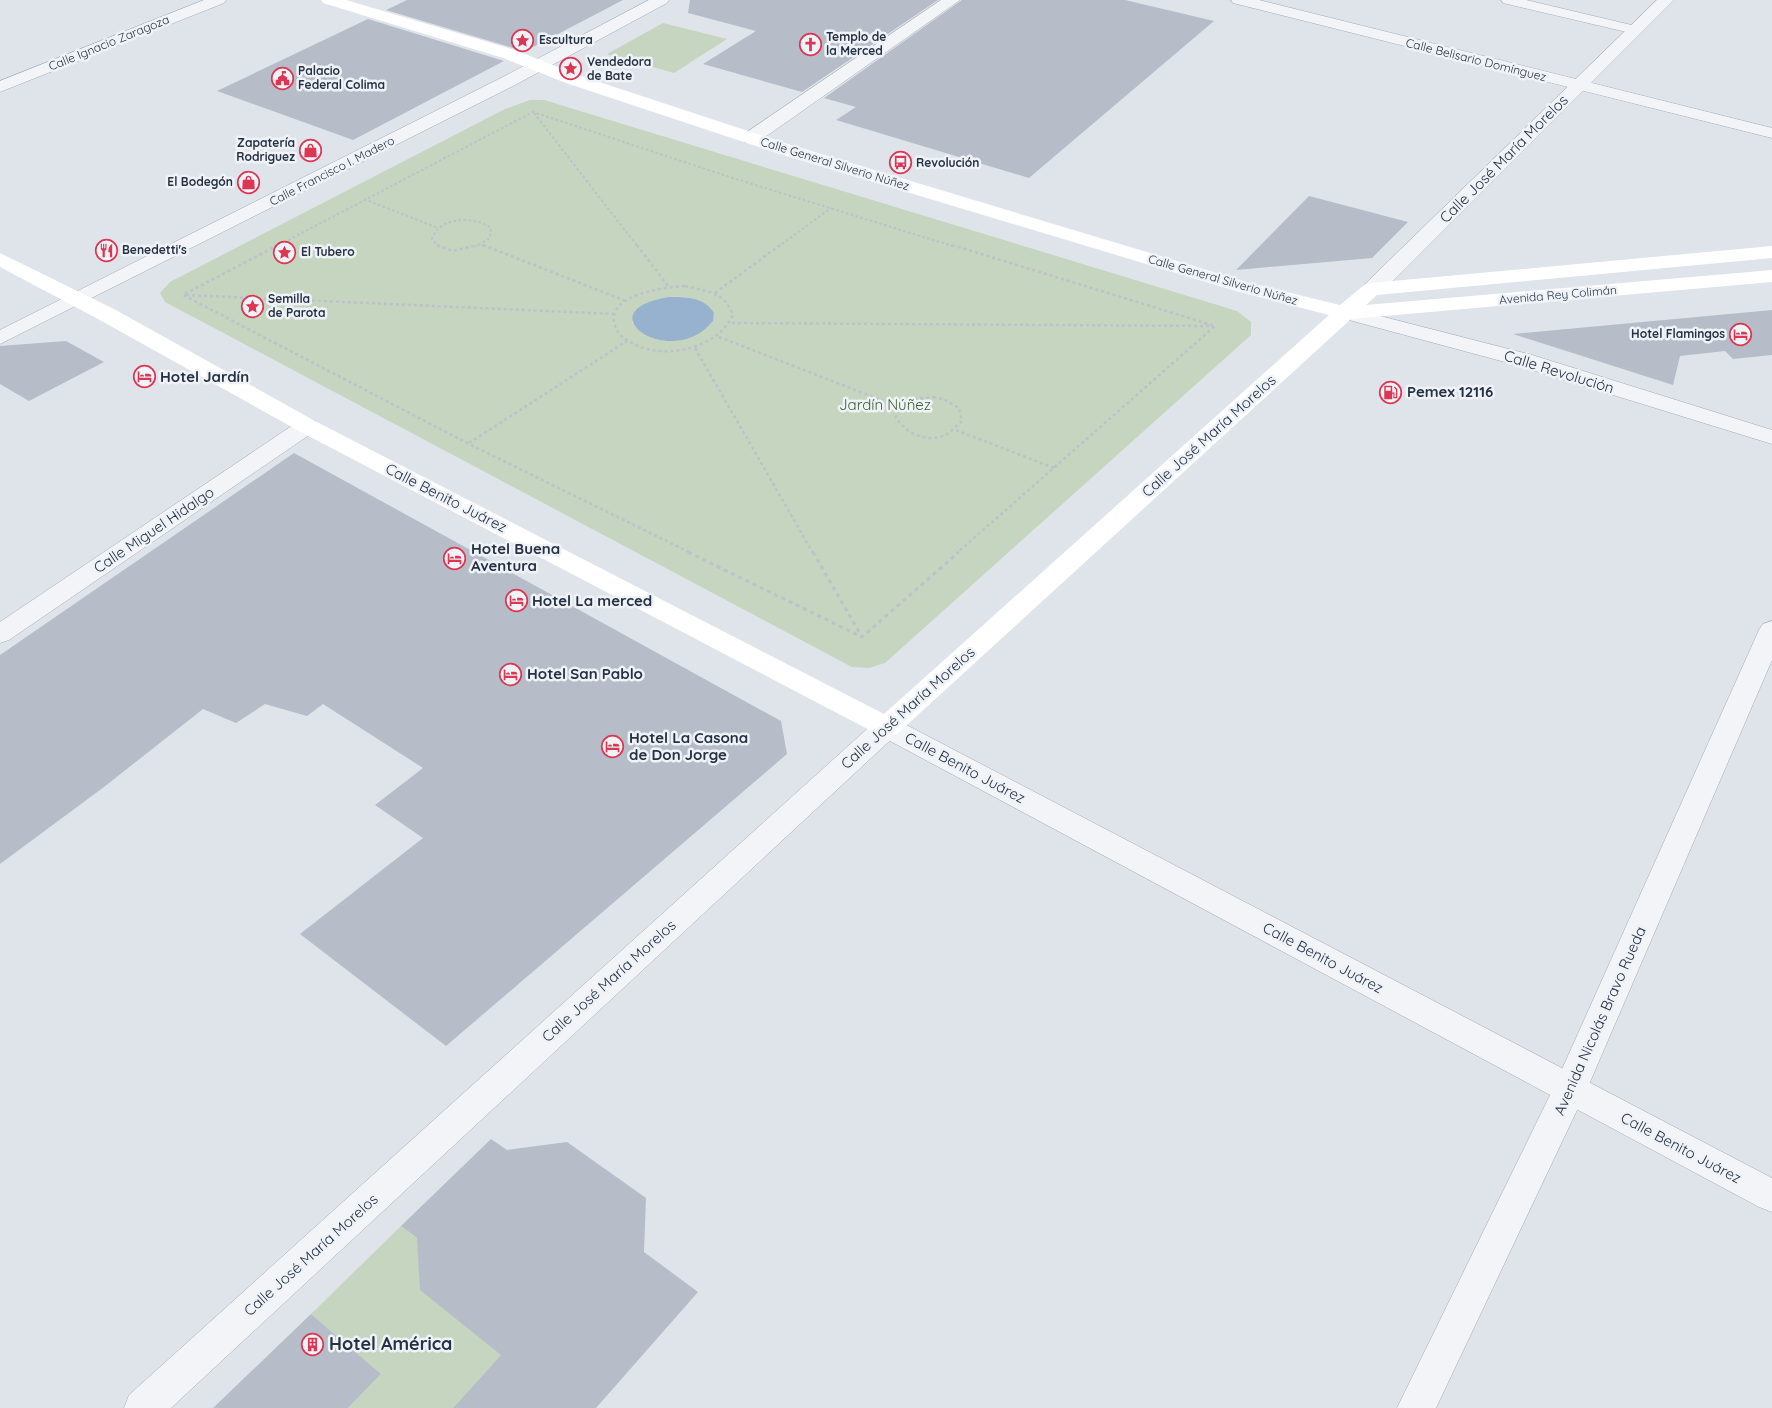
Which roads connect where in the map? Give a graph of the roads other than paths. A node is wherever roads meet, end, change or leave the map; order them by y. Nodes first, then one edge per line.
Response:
1 (218, 0) edge
2 (329, 0) edge
3 (661, 0) edge
4 (952, 0) edge
5 (1239, 0) edge
6 (1508, 0) edge
7 (1666, 0) edge
8 (1635, 30) junction
9 (535, 67) junction
10 (1579, 85) junction
11 (0, 86) edge
12 (1772, 133) edge
13 (751, 138) junction
14 (1772, 252) edge
15 (0, 259) edge
16 (1772, 276) edge
17 (1372, 289) junction
18 (78, 299) junction
19 (1345, 313) junction
20 (0, 338) edge
21 (307, 426) junction
22 (1772, 437) edge
23 (1772, 630) edge
24 (0, 634) edge
25 (887, 727) junction
26 (1570, 1090) junction
27 (1772, 1196) edge
28 (143, 1408) edge
29 (1416, 1408) edge

1 - 11 street, Calle Ignacio Zaragoza
2 - 9 main road, Calle General Silverio Núñez
3 - 9 street, Calle Francisco I. Madero
4 - 13 street
5 - 10 street, Calle Belisario Domínguez
6 - 8 lane
7 - 8 street, Calle José María Morelos
8 - 10 street, Calle José María Morelos
9 - 13 main road, Calle General Silverio Núñez
9 - 18 street, Calle Francisco I. Madero
10 - 12 street, Calle Belisario Domínguez
10 - 17 street, Calle José María Morelos
13 - 19 main road, Calle General Silverio Núñez
14 - 17 main road, Avenida Rey Colimán
15 - 18 main road, Calle Benito Juárez
16 - 19 main road, Avenida Rey Colimán
17 - 19 main road, Calle José María Morelos
18 - 20 street, Calle Francisco I. Madero
18 - 21 main road, Calle Benito Juárez
19 - 22 street, Calle Revolución
19 - 25 main road, Calle José María Morelos
21 - 24 street, Calle Miguel Hidalgo
21 - 25 main road, Calle Benito Juárez
23 - 26 street, Avenida Nicolás Bravo Rueda
25 - 26 street, Calle Benito Juárez
25 - 28 street, Calle José María Morelos
26 - 27 street, Calle Benito Juárez
26 - 29 street, Avenida Nicolás Bravo Rueda

